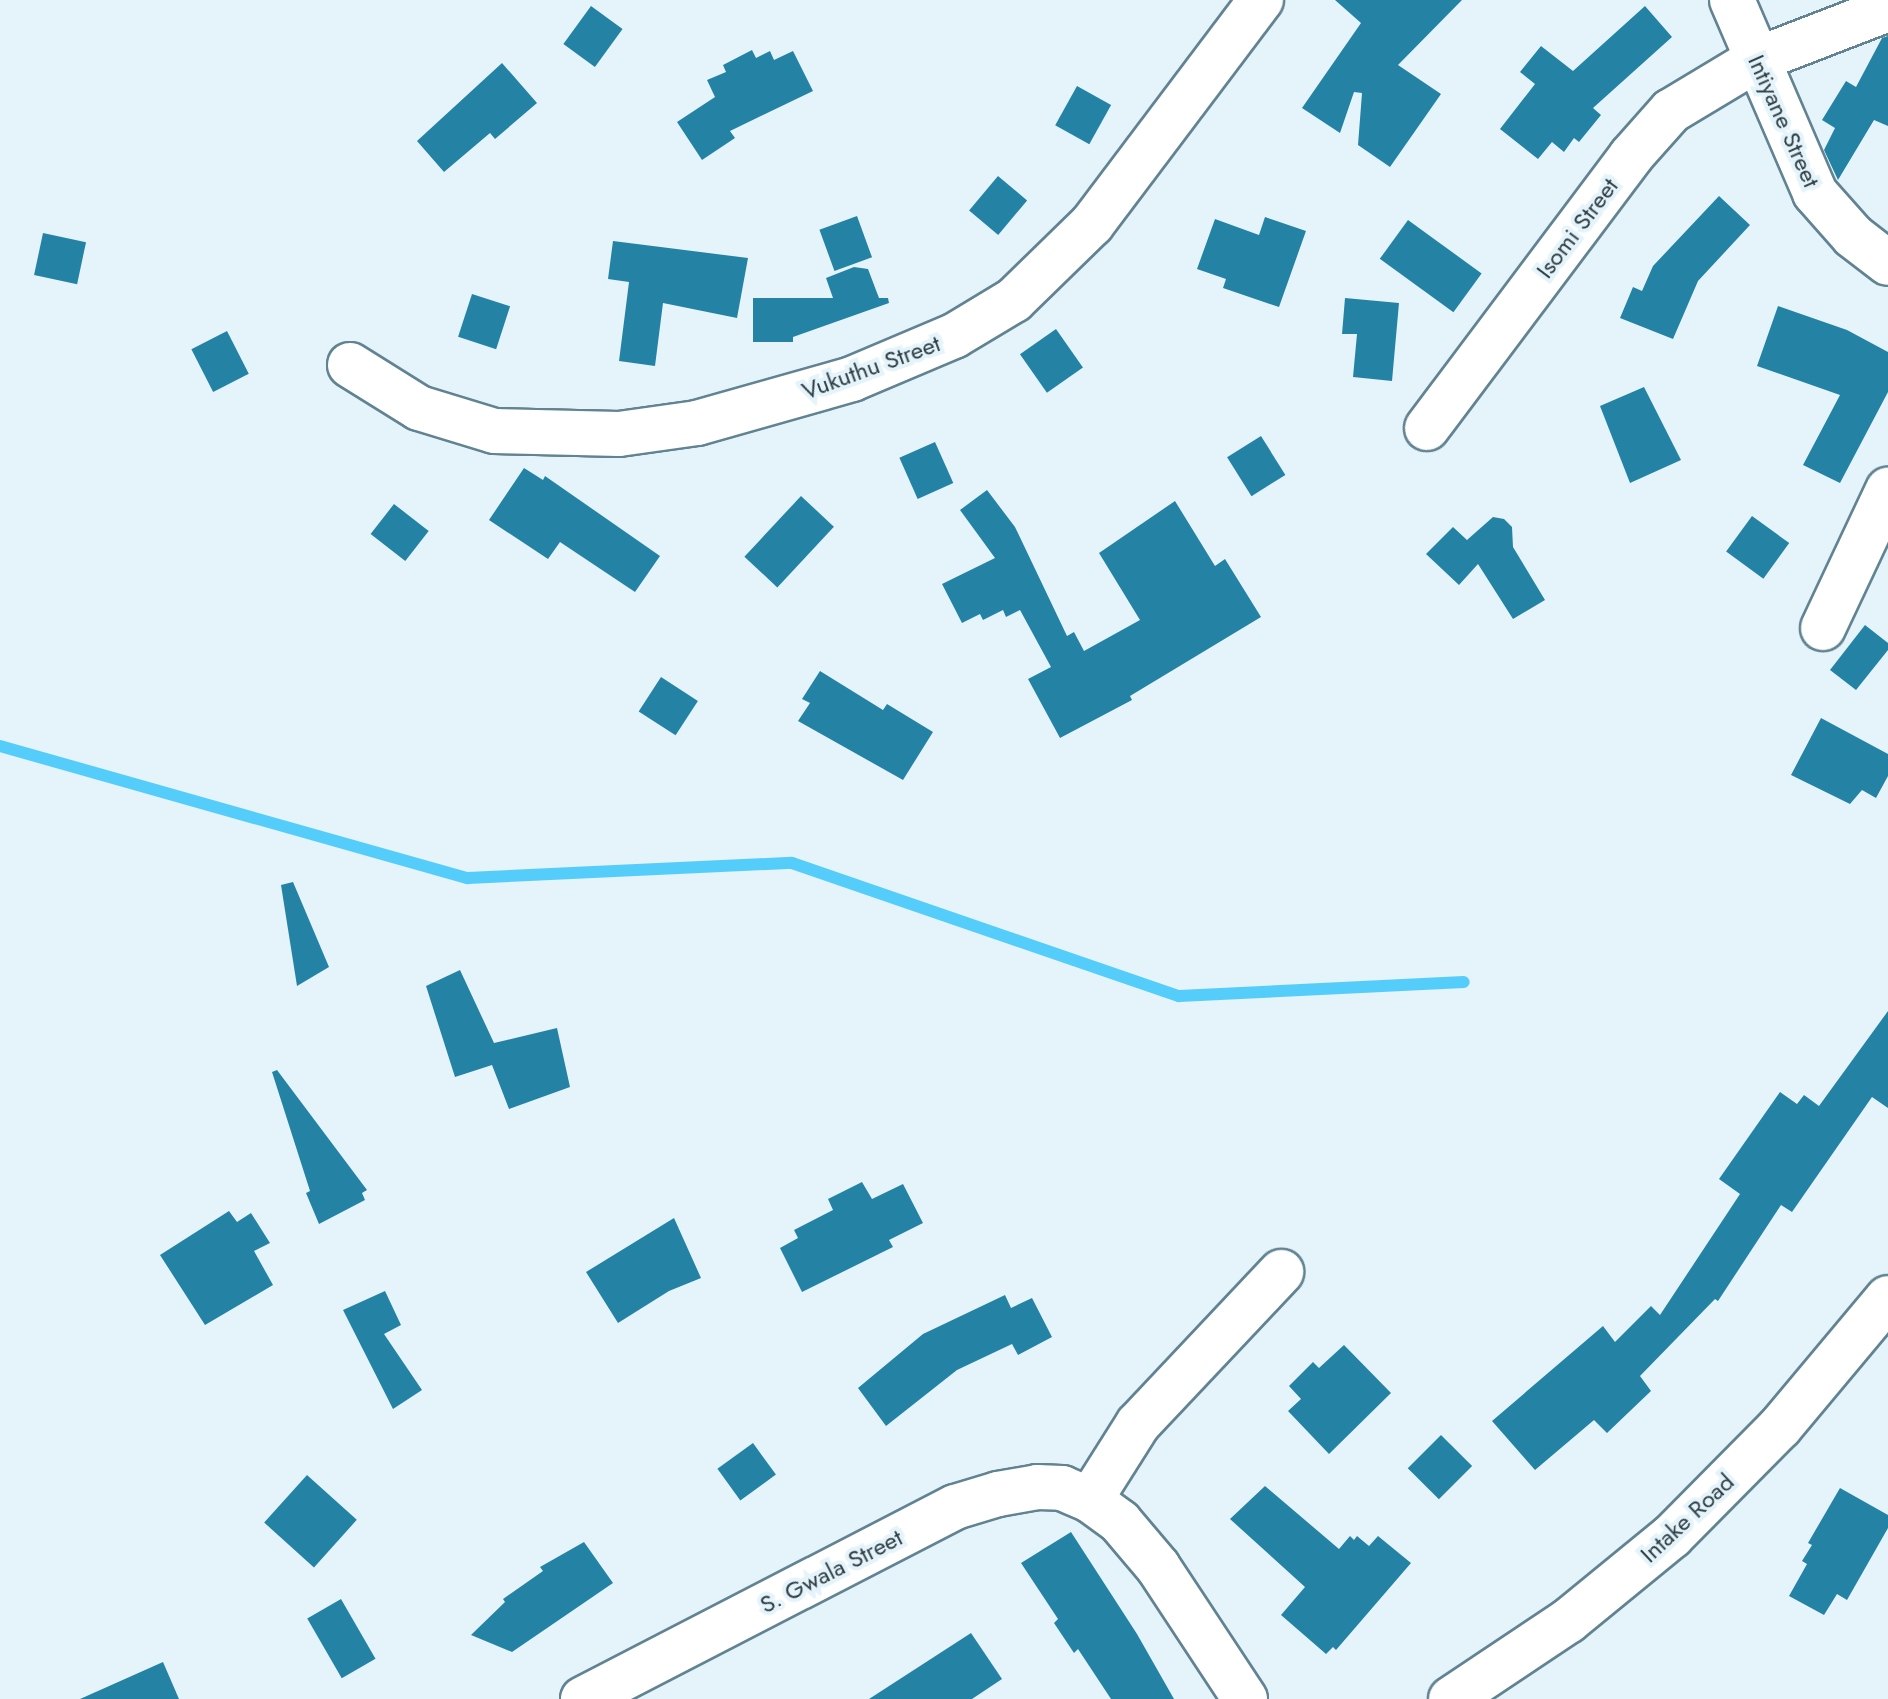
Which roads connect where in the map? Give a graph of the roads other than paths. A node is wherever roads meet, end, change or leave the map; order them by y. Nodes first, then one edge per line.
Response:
1 (1261, 0) edge
2 (1732, 0) edge
3 (1888, 9) edge
4 (1756, 60) junction
5 (1888, 263) edge
6 (350, 365) dead end
7 (1427, 428) dead end
8 (1888, 490) edge
9 (1823, 628) dead end
10 (1281, 1272) dead end
11 (1888, 1298) edge
12 (1090, 1500) junction
13 (583, 1699) edge
14 (1245, 1699) edge
15 (1451, 1699) edge

1 - 6 street, Vukuthu Street
2 - 4 street, Intiyane Street
3 - 4 street, Isomi Street
4 - 5 street, Intiyane Street
4 - 7 street, Isomi Street
8 - 9 street
10 - 12 street
11 - 15 street, Intake Road
12 - 13 street, S. Gwala Street
12 - 14 street, S. Gwala Street

